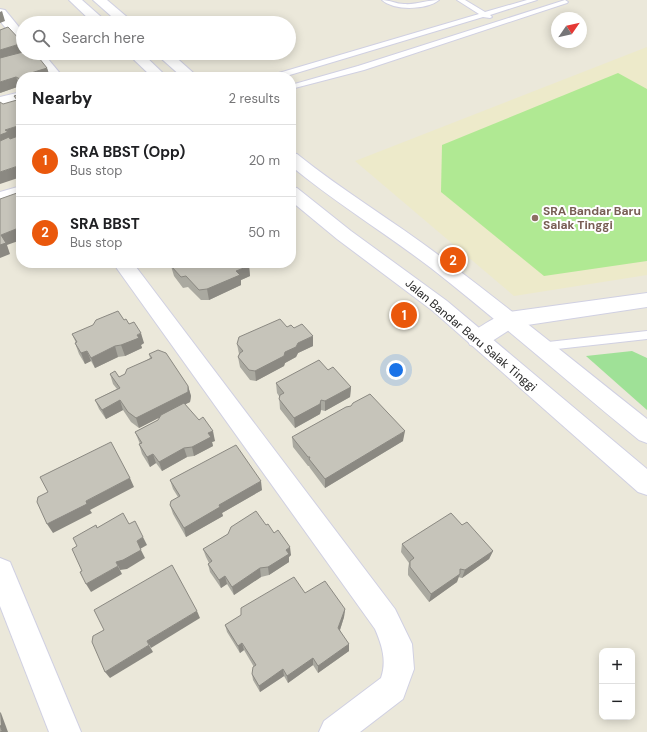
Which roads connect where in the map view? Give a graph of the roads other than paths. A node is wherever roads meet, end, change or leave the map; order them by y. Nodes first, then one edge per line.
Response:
1 (75, 0) edge
2 (99, 0) edge
3 (385, 0) edge
4 (436, 0) edge
5 (460, 0) edge
6 (534, 0) edge
7 (561, 0) edge
8 (0, 13) edge
9 (485, 15) junction
10 (93, 16) edge
11 (118, 16) edge
12 (500, 24) junction
13 (6, 29) edge
14 (16, 35) edge
15 (41, 60) edge
16 (142, 60) edge
17 (170, 60) edge
18 (52, 72) edge
19 (155, 72) edge
20 (185, 72) edge
21 (291, 72) edge
22 (296, 86) edge
23 (16, 97) edge
24 (0, 102) edge
25 (296, 162) edge
26 (16, 193) edge
27 (296, 196) edge
28 (0, 198) edge
29 (127, 268) edge
30 (647, 300) edge
31 (509, 320) junction
32 (647, 335) edge
33 (478, 339) junction
34 (539, 347) junction
35 (647, 433) edge
36 (647, 484) edge
37 (0, 571) edge
38 (65, 732) edge
39 (335, 732) edge

1 - 10 main road
2 - 11 main road
3 - 4 lane
5 - 9 lane
6 - 9 lane
7 - 12 lane
8 - 13 main road
9 - 12 lane
9 - 21 lane
12 - 22 lane
13 - 14 main road
15 - 18 main road
16 - 19 main road
17 - 20 main road
23 - 24 main road
25 - 31 main road
26 - 28 main road
27 - 33 main road, Jalan Bandar Baru Salak Tinggi
29 - 39 main road
30 - 31 main road
31 - 33 main road
31 - 34 main road
32 - 34 lane
33 - 36 main road, Jalan Bandar Baru Salak Tinggi
34 - 35 main road
37 - 38 main road

